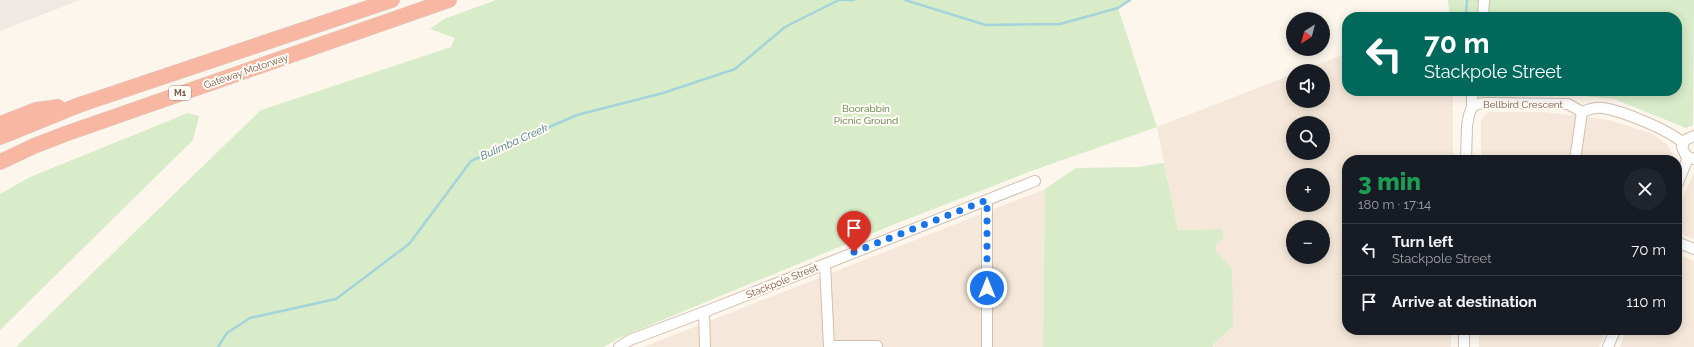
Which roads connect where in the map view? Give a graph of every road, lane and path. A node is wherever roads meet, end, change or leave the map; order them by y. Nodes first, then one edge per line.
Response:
1 (392, 0) edge
2 (449, 0) edge
3 (1484, 0) edge
4 (1483, 12) edge
5 (1472, 96) edge
6 (79, 105) junction
7 (1472, 107) junction
8 (1582, 112) junction
9 (0, 124) edge
10 (1694, 136) edge
11 (0, 137) edge
12 (1683, 143) junction
13 (1466, 155) edge
14 (1576, 155) edge
15 (1691, 159) edge
16 (0, 162) edge
17 (1682, 176) edge
18 (1035, 181) dead end
19 (987, 200) junction
20 (1682, 244) edge
21 (1694, 249) edge
22 (825, 264) junction
23 (704, 312) junction
24 (1464, 335) edge
25 (1613, 335) edge
26 (829, 346) edge
27 (876, 346) edge
28 (619, 347) edge
29 (704, 347) edge
30 (987, 347) edge
31 (1464, 347) edge
32 (1608, 347) edge

1 - 6 highway, Gateway Motorway / M1
2 - 16 highway, Gateway Motorway / M1
3 - 4 street
5 - 7 street
6 - 9 highway
6 - 11 highway, Gateway Motorway / M1
7 - 8 street, Bellbird Crescent
7 - 13 street
8 - 12 street
8 - 14 street
10 - 12 street
12 - 15 street
15 - 17 street
18 - 19 street, Stackpole Street
19 - 22 street, Stackpole Street
19 - 30 street
20 - 21 street
22 - 23 street, Stackpole Street
22 - 26 street
23 - 28 street, Stackpole Street
23 - 29 street
24 - 31 street
25 - 32 street
26 - 27 street

